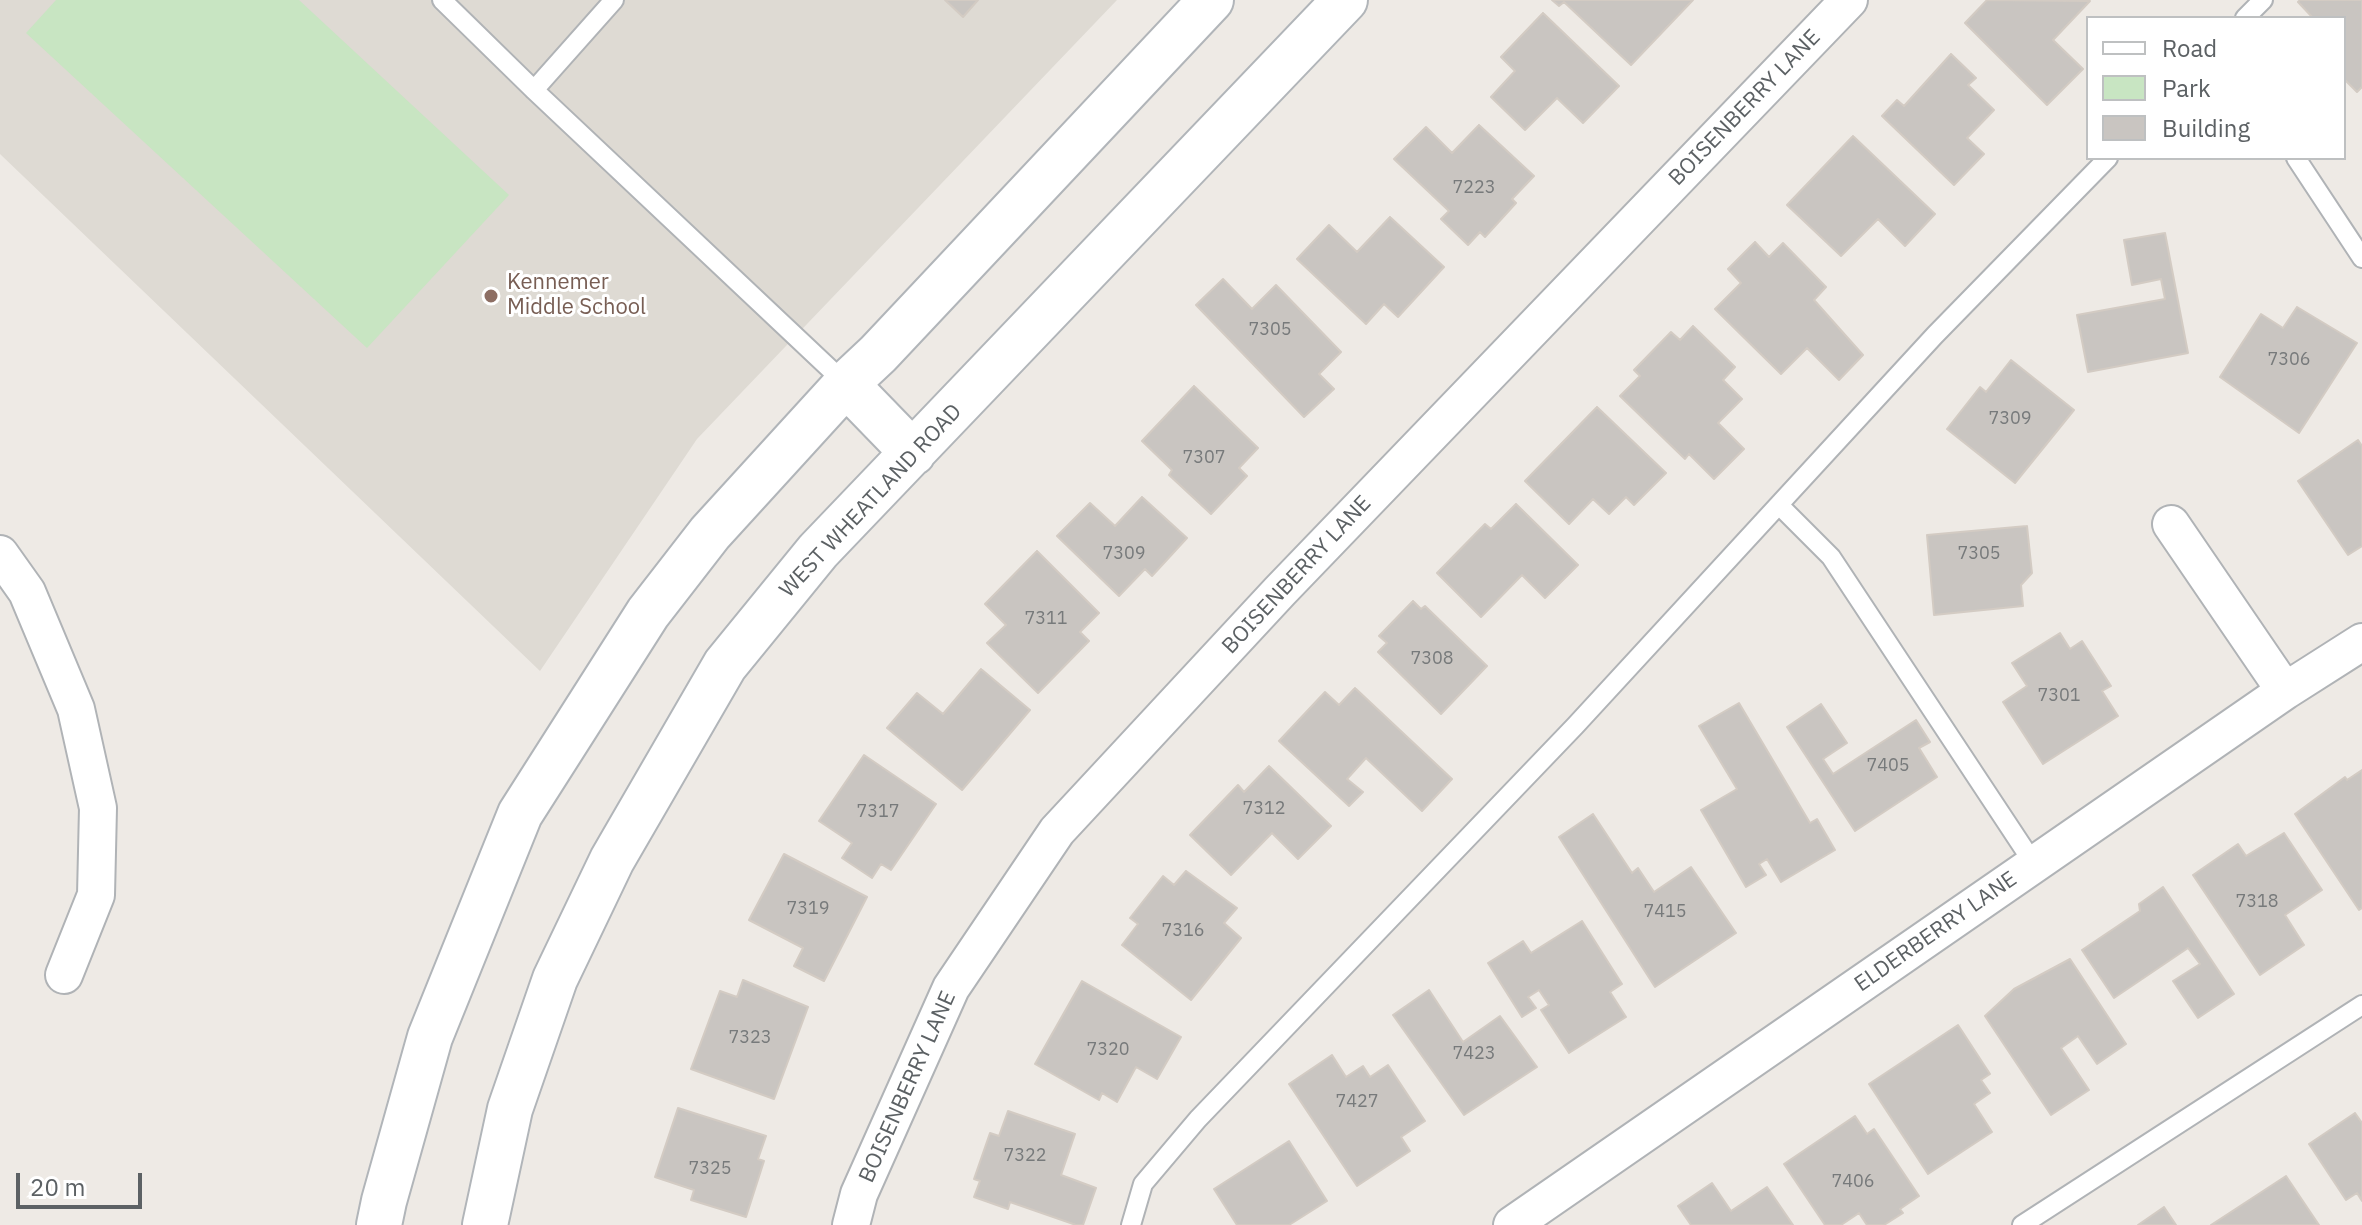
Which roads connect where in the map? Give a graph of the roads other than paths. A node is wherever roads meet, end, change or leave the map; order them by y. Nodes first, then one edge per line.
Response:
1 (442, 0) edge
2 (614, 0) edge
3 (1211, 0) edge
4 (1345, 0) edge
5 (1849, 0) edge
6 (2263, 0) edge
7 (2247, 16) edge
8 (534, 90) junction
9 (2106, 160) edge
10 (2297, 160) edge
11 (2362, 258) edge
12 (846, 384) junction
13 (913, 453) junction
14 (1779, 505) junction
15 (2171, 524) dead end
16 (0, 554) edge
17 (2362, 642) edge
18 (2285, 691) junction
19 (2034, 864) junction
20 (64, 975) dead end
21 (2362, 1005) edge
22 (379, 1225) edge
23 (485, 1225) edge
24 (851, 1225) edge
25 (1131, 1225) edge
26 (1512, 1225) edge
27 (2022, 1225) edge

1 - 8 lane
2 - 8 lane
3 - 12 main road
4 - 13 main road, WEST WHEATLAND ROAD
5 - 24 street, BOISENBERRY LANE
6 - 7 lane
8 - 12 lane
9 - 14 lane
10 - 11 lane
12 - 13 main road
12 - 22 main road
13 - 23 main road, WEST WHEATLAND ROAD
14 - 19 lane
14 - 25 lane
15 - 18 street
16 - 20 street
17 - 18 street, ELDERBERRY LANE
18 - 19 street, ELDERBERRY LANE
19 - 26 street, ELDERBERRY LANE
21 - 27 lane

